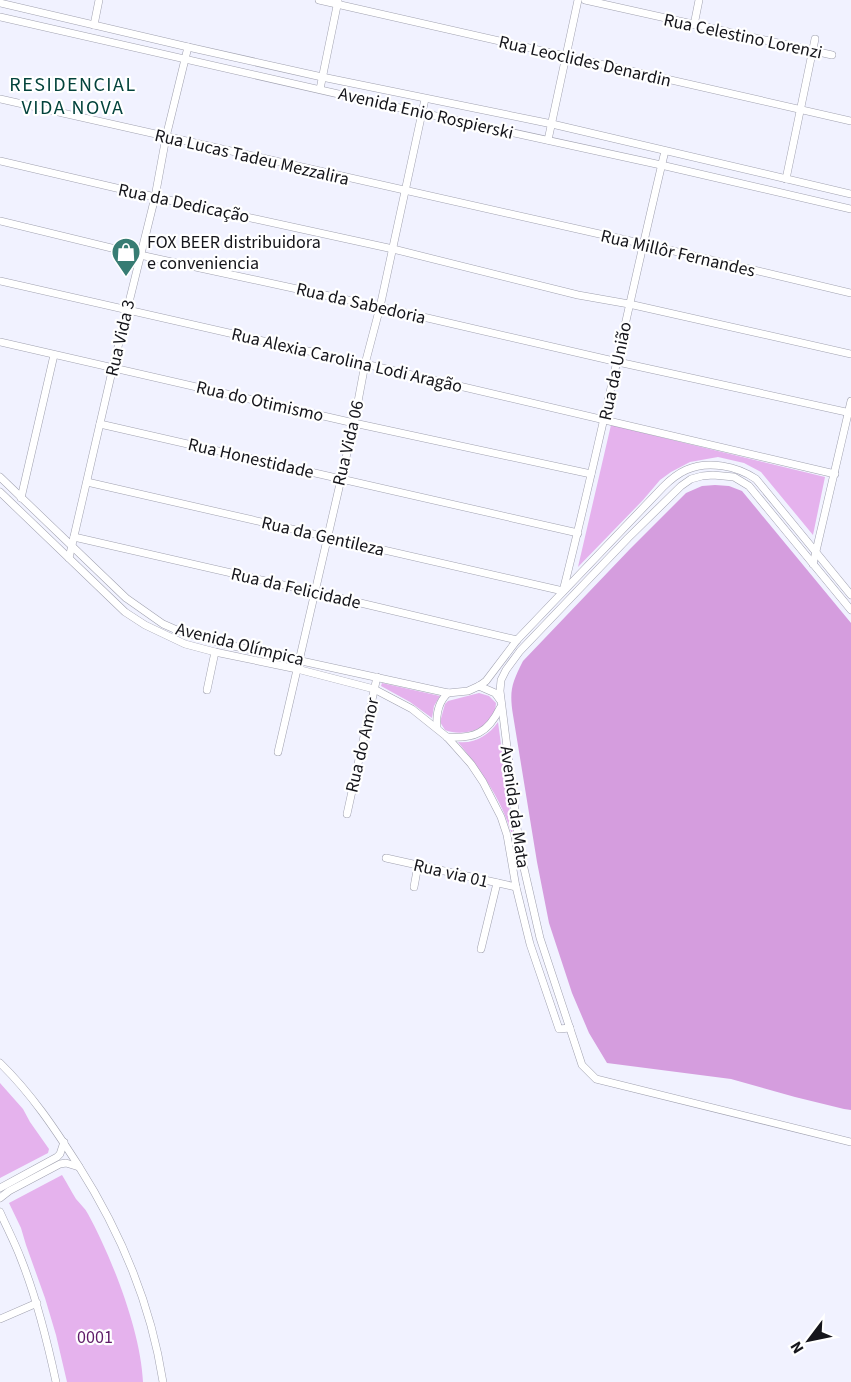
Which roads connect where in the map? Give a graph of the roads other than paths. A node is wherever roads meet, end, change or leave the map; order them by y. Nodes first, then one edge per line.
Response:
1 (99, 0) edge
2 (319, 0) edge
3 (578, 0) edge
4 (585, 0) edge
5 (699, 0) edge
6 (338, 2) edge
7 (0, 3) edge
8 (0, 17) edge
9 (94, 25) junction
10 (694, 25) junction
11 (815, 39) dead end
12 (188, 47) junction
13 (813, 51) junction
14 (832, 55) dead end
15 (565, 57) junction
16 (185, 59) junction
17 (322, 77) junction
18 (320, 90) junction
19 (0, 99) edge
20 (425, 99) junction
21 (801, 110) junction
22 (422, 113) junction
23 (851, 121) edge
24 (552, 124) junction
25 (166, 137) junction
26 (548, 140) junction
27 (665, 151) junction
28 (0, 161) edge
29 (662, 165) junction
30 (786, 179) junction
31 (405, 191) junction
32 (851, 194) edge
33 (154, 197) junction
34 (851, 209) edge
35 (505, 214) joint
36 (0, 221) edge
37 (644, 244) junction
38 (393, 249) junction
39 (140, 255) junction
40 (0, 281) edge
41 (851, 293) edge
42 (629, 304) junction
43 (380, 307) junction
44 (127, 310) junction
45 (0, 342) edge
46 (851, 354) edge
47 (54, 355) junction
48 (618, 362) junction
49 (365, 364) junction
50 (113, 367) junction
51 (851, 401) edge
52 (850, 412) edge
53 (604, 419) junction
54 (354, 423) junction
55 (100, 424) junction
56 (591, 474) junction
57 (835, 474) junction
58 (0, 477) edge
59 (340, 479) junction
60 (87, 482) junction
61 (0, 492) edge
62 (21, 497) junction
63 (17, 508) junction
64 (578, 533) junction
65 (74, 537) junction
66 (326, 537) junction
67 (72, 546) junction
68 (816, 552) junction
69 (69, 558) junction
70 (813, 564) junction
71 (561, 591) junction
72 (314, 592) junction
73 (851, 595) edge
74 (851, 610) edge
75 (517, 640) junction
76 (215, 652) junction
77 (299, 660) junction
78 (297, 669) junction
79 (377, 677) junction
80 (479, 686) junction
81 (374, 689) junction
82 (207, 690) dead end
83 (448, 693) junction
84 (389, 696) joint
85 (500, 703) junction
86 (437, 727) junction
87 (447, 737) junction
88 (278, 752) dead end
89 (347, 814) dead end
90 (386, 858) dead end
91 (418, 865) junction
92 (497, 883) junction
93 (414, 887) dead end
94 (516, 887) junction
95 (481, 950) dead end
96 (570, 1028) junction
97 (0, 1063) edge
98 (64, 1142) junction
99 (851, 1142) edge
100 (80, 1167) junction
101 (0, 1188) edge
102 (0, 1198) edge
103 (0, 1212) edge
104 (9, 1231) junction
105 (0, 1235) edge
106 (37, 1303) junction
107 (0, 1319) edge
108 (56, 1382) edge
109 (163, 1382) edge

1 - 9 street
2 - 6 street, Rua Leoclides Denardin
3 - 15 street
4 - 10 street, Rua Celestino Lorenzi
5 - 10 street
6 - 15 street, Rua Leoclides Denardin
6 - 17 street
7 - 9 street, Avenida Enio Rospierski
8 - 16 street, Avenida Enio Rospierski
9 - 12 street, Avenida Enio Rospierski
10 - 13 street, Rua Celestino Lorenzi
11 - 13 street
12 - 16 street, Rua Vida 3
12 - 17 street, Avenida Enio Rospierski
13 - 14 street, Rua Celestino Lorenzi
13 - 21 street
15 - 21 street, Rua Leoclides Denardin
15 - 24 street
16 - 18 street, Avenida Enio Rospierski
16 - 25 street, Rua Vida 3
17 - 18 street
17 - 20 street, Avenida Enio Rospierski
18 - 22 street, Avenida Enio Rospierski
19 - 25 street, Rua Lucas Tadeu Mezzalira
20 - 22 street, Rua Vida 06
20 - 24 street, Avenida Enio Rospierski
21 - 23 street, Rua Leoclides Denardin
21 - 30 street
22 - 26 street, Avenida Enio Rospierski
22 - 31 street, Rua Vida 06
24 - 26 street
24 - 27 street, Avenida Enio Rospierski
25 - 31 street, Rua Lucas Tadeu Mezzalira
25 - 33 street, Rua Vida 3
26 - 29 street, Avenida Enio Rospierski
27 - 29 street, Rua da União
27 - 30 street, Avenida Enio Rospierski
28 - 33 street, Rua da Dedicação
29 - 34 street, Avenida Enio Rospierski
29 - 37 street, Rua da União
30 - 32 street, Avenida Enio Rospierski
31 - 35 street, Rua Lucas Tadeu Mezzalira
31 - 38 street, Rua Vida 06
33 - 38 street, Rua da Dedicação
33 - 39 street, Rua Vida 3
35 - 37 street, Rua Millôr Fernandes
36 - 39 street, Rua da Sabedoria
37 - 41 street, Rua Millôr Fernandes
37 - 42 street, Rua da União
38 - 42 street, Rua da Dedicação
38 - 43 street, Rua Vida 06
39 - 43 street, Rua da Sabedoria
39 - 44 street, Rua Vida 3
40 - 44 street, Rua Alexia Carolina Lodi Aragão
42 - 46 street, Rua da Dedicação
42 - 48 street, Rua da União
43 - 48 street, Rua da Sabedoria
43 - 49 street, Rua Vida 06
44 - 49 street, Rua Alexia Carolina Lodi Aragão
44 - 50 street, Rua Vida 3
45 - 47 street, Rua do Otimismo
47 - 50 street, Rua do Otimismo
47 - 62 street
48 - 52 street, Rua da Sabedoria
48 - 53 street, Rua da União
49 - 53 street, Rua Alexia Carolina Lodi Aragão
49 - 54 street, Rua Vida 06
50 - 54 street, Rua do Otimismo
50 - 55 street, Rua Vida 3
51 - 52 street
52 - 57 street
53 - 56 street, Rua da União
53 - 57 street, Rua Alexia Carolina Lodi Aragão
54 - 56 street, Rua do Otimismo
54 - 59 street, Rua Vida 06
55 - 59 street, Rua Honestidade
55 - 60 street, Rua Vida 3
56 - 64 street, Rua da União
57 - 68 street
58 - 62 street, Avenida Olímpica
59 - 64 street, Rua Honestidade
59 - 66 street, Rua Vida 06
60 - 65 street, Rua Vida 3
60 - 66 street, Rua da Gentileza
61 - 63 street, Avenida Olímpica
62 - 63 street
62 - 67 street, Avenida Olímpica
63 - 69 street, Avenida Olímpica
64 - 71 street, Rua da União
65 - 67 street, Rua Vida 3
65 - 72 street, Rua da Felicidade
66 - 71 street, Rua da Gentileza
66 - 72 street, Rua Vida 06
67 - 69 street, Rua Vida 3
67 - 77 street, Avenida Olímpica
68 - 70 street
68 - 71 street
68 - 73 street
69 - 76 street, Avenida Olímpica
70 - 74 street, Avenida da Mata
70 - 85 street, Avenida da Mata
71 - 75 street
72 - 75 street, Rua da Felicidade
72 - 77 street, Rua Vida 06
75 - 80 street
76 - 78 street, Avenida Olímpica
76 - 82 street
77 - 78 street, Rua Vida 06
77 - 79 street, Avenida Olímpica
78 - 81 street, Avenida Olímpica
78 - 88 street, Rua Vida 06
79 - 81 street, Rua do Amor
79 - 83 street, Avenida Olímpica
80 - 83 street
80 - 85 street
81 - 84 street, Avenida Olímpica
81 - 89 street, Rua do Amor
83 - 86 street
84 - 86 street, Avenida da Mata
85 - 87 street
85 - 96 street, Avenida da Mata
86 - 87 street, Avenida da Mata
87 - 94 street, Avenida da Mata
90 - 91 street, Rua via 01
91 - 92 street, Rua via 01
91 - 93 street
92 - 94 street, Rua via 01
92 - 95 street
94 - 96 street, Avenida da Mata
96 - 99 street
97 - 98 street
98 - 100 street
98 - 101 street
100 - 102 street
100 - 109 street
103 - 104 street
104 - 105 street
104 - 106 street
106 - 107 street
106 - 108 street

